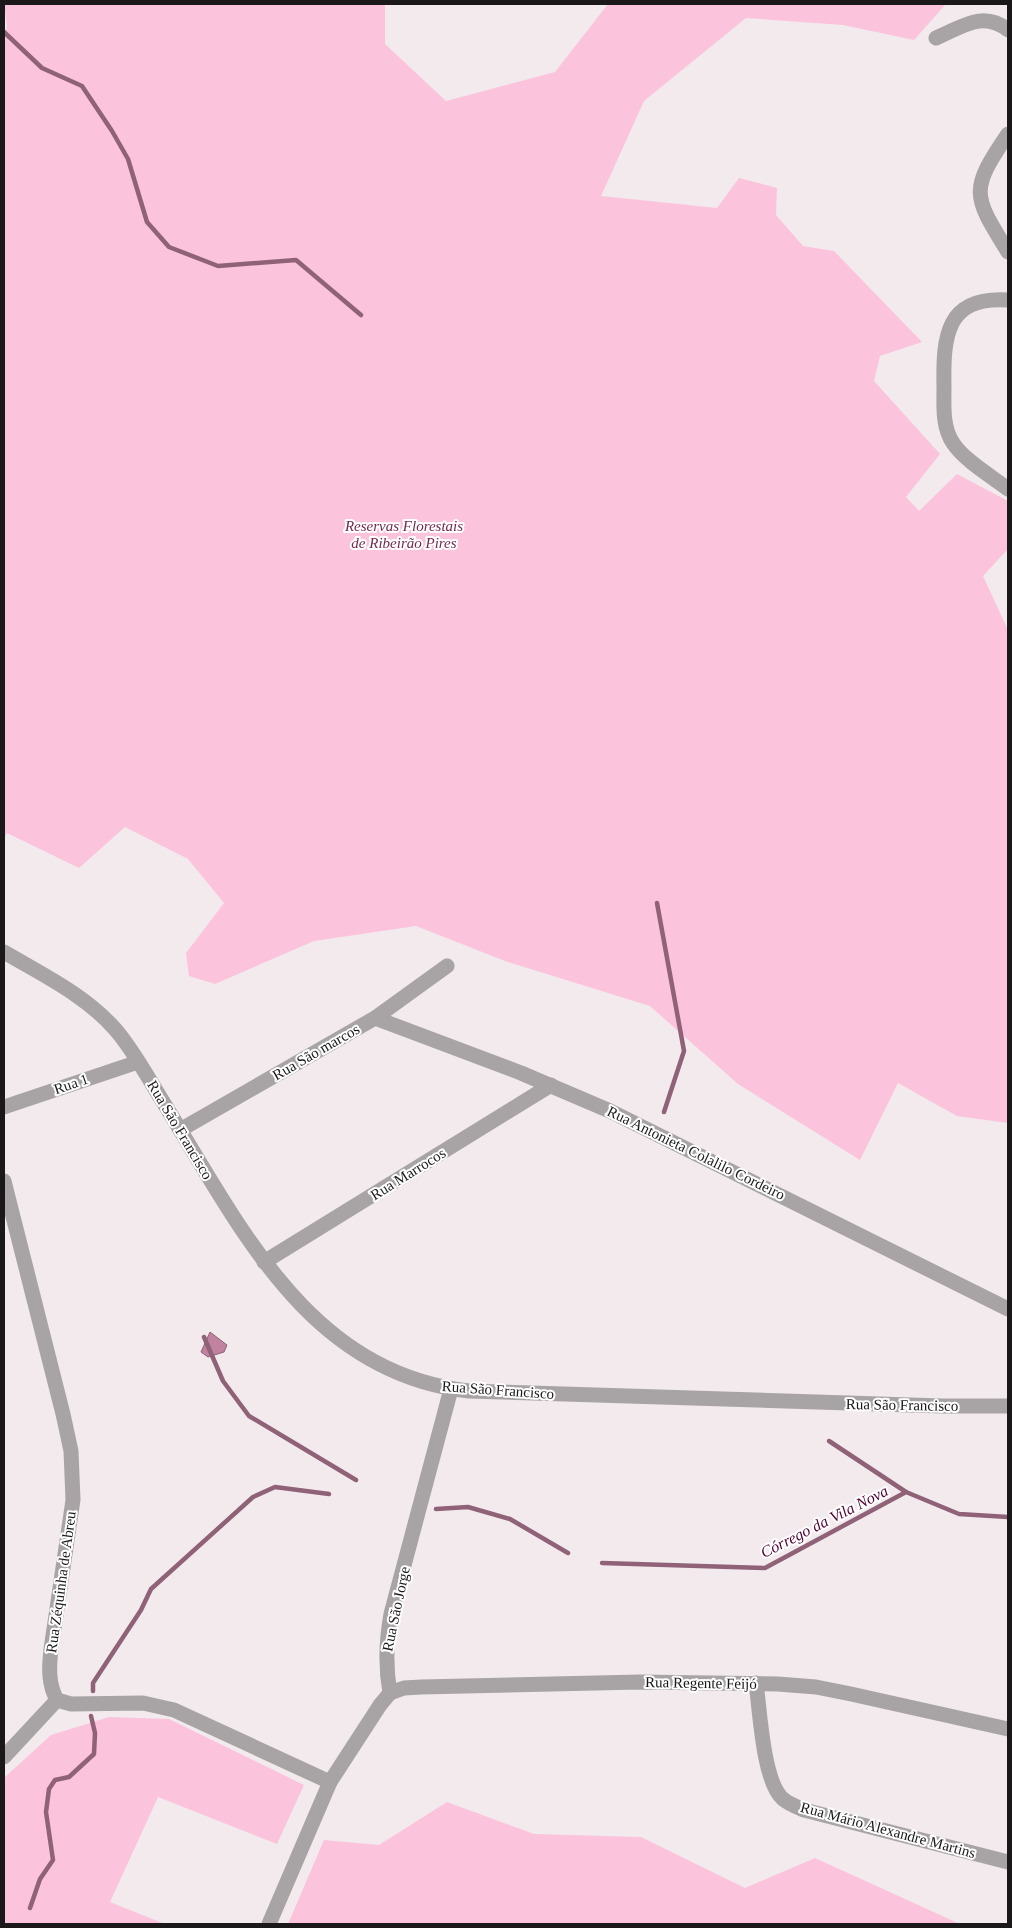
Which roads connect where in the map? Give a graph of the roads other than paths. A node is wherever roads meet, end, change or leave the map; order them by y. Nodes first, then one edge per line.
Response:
1 (1008, 30) edge
2 (936, 38) dead end
3 (1008, 134) edge
4 (1008, 252) edge
5 (1008, 300) edge
6 (1008, 489) edge
7 (4, 952) edge
8 (447, 966) dead end
9 (375, 1018) junction
10 (138, 1062) junction
11 (551, 1085) junction
12 (4, 1107) edge
13 (180, 1130) junction
14 (4, 1181) edge
15 (264, 1262) junction
16 (1008, 1309) edge
17 (451, 1389) junction
18 (1008, 1406) edge
19 (756, 1684) junction
20 (390, 1693) junction
21 (57, 1700) junction
22 (1008, 1730) edge
23 (4, 1757) edge
24 (330, 1782) junction
25 (1008, 1862) edge
26 (269, 1924) edge

1 - 2 street
3 - 4 street
5 - 6 street
7 - 10 street, Rua São Francisco
8 - 9 street, Rua São marcos
9 - 11 street, Rua Antonieta Colalilo Cordeiro
9 - 13 street, Rua São marcos
10 - 12 street, Rua 1
10 - 13 street, Rua São Francisco
11 - 15 street, Rua Marrocos
11 - 16 street, Rua Antonieta Colalilo Cordeiro
13 - 15 street, Rua São Francisco
14 - 21 street, Rua Zéquinha de Abreu
15 - 17 street, Rua São Francisco
17 - 18 street, Rua São Francisco
17 - 20 street, Rua São Jorge
19 - 20 street, Rua Regente Feijó
19 - 22 street, Rua Regente Feijó
19 - 25 street, Rua Mário Alexandre Martins
20 - 24 street
21 - 23 street
21 - 24 street
24 - 26 street

